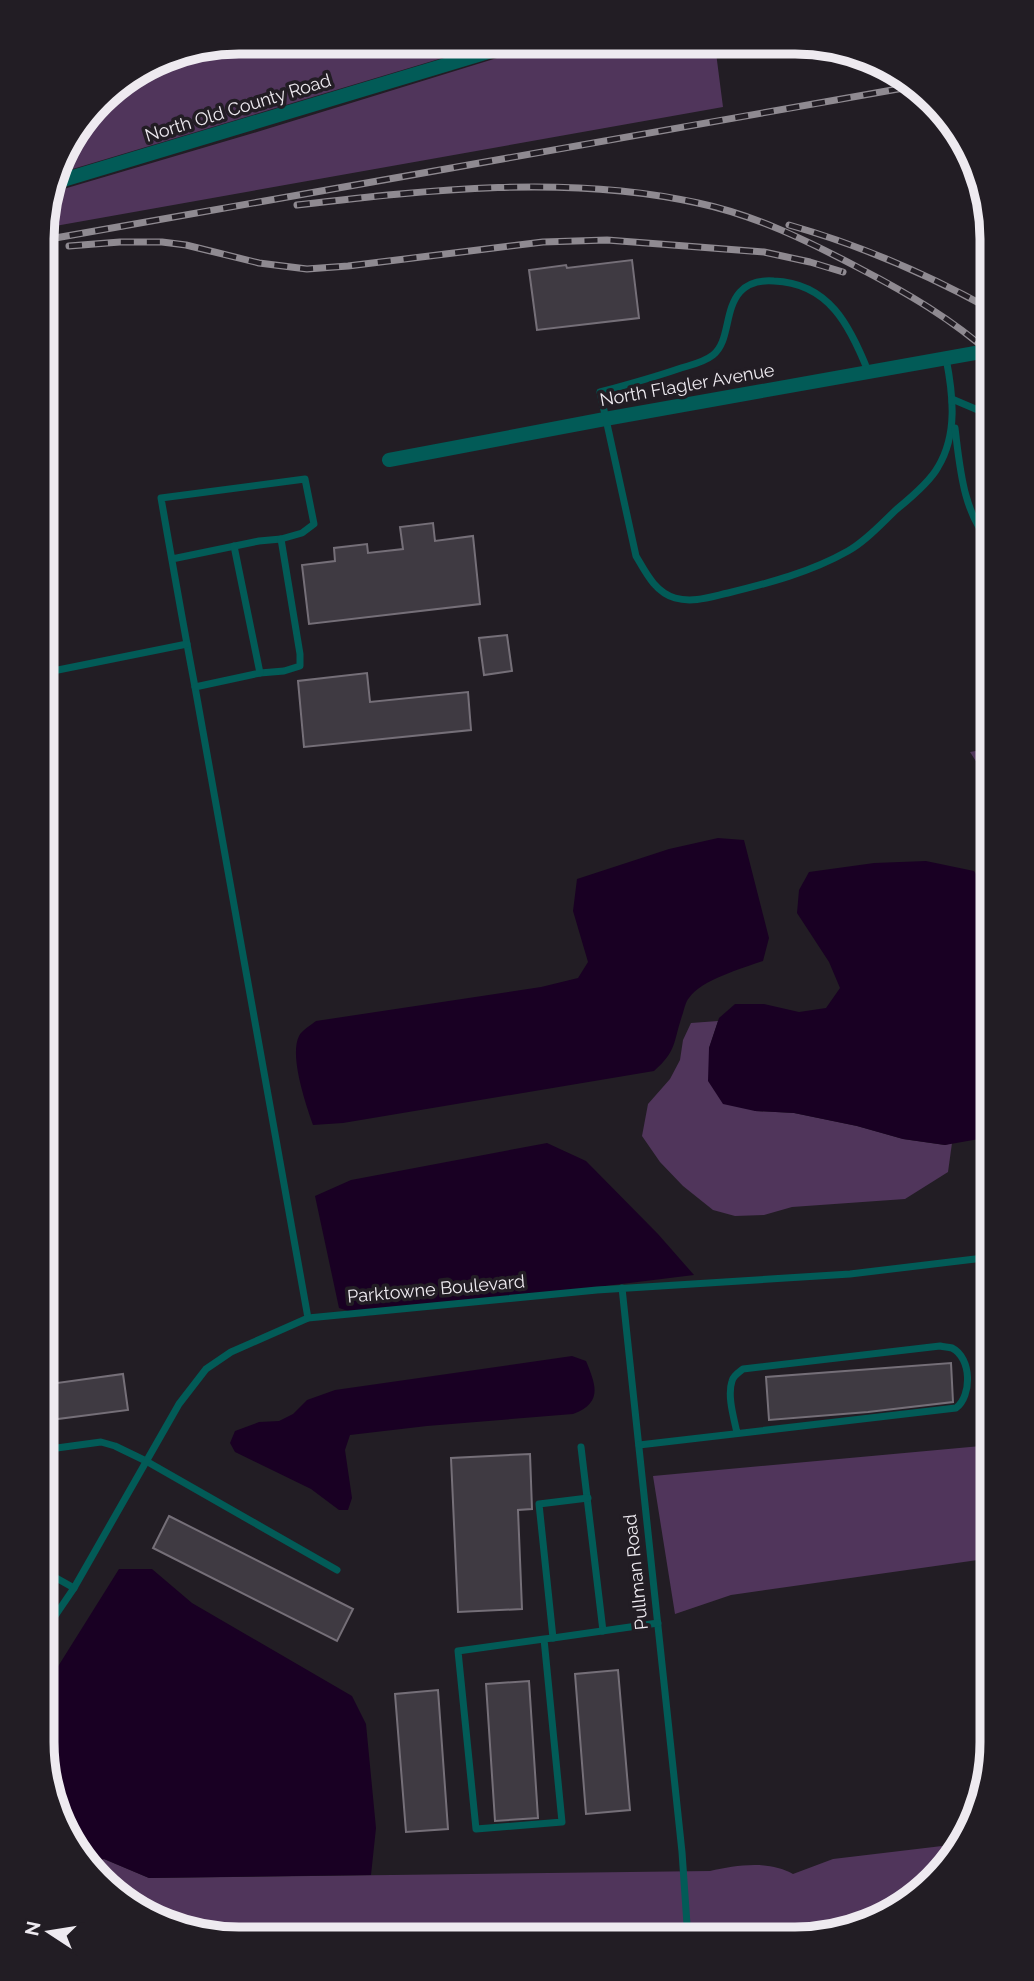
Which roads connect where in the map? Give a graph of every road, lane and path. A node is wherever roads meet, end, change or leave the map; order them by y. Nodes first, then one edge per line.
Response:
1 (482, 54) edge
2 (64, 180) edge
3 (980, 352) edge
4 (946, 358) junction
5 (869, 372) junction
6 (952, 399) junction
7 (980, 410) edge
8 (605, 419) junction
9 (389, 460) dead end
10 (980, 529) edge
11 (281, 539) junction
12 (234, 547) junction
13 (172, 559) junction
14 (187, 644) junction
15 (54, 671) edge
16 (260, 673) junction
17 (195, 687) junction
18 (979, 1258) edge
19 (622, 1288) junction
20 (308, 1318) junction
21 (737, 1433) junction
22 (639, 1445) junction
23 (581, 1447) dead end
24 (54, 1448) edge
25 (146, 1461) junction
26 (588, 1498) junction
27 (337, 1570) dead end
28 (54, 1577) edge
29 (74, 1588) junction
30 (54, 1617) edge
31 (658, 1623) junction
32 (603, 1630) junction
33 (553, 1638) junction
34 (544, 1639) junction
35 (687, 1927) edge

1 - 2 street, North Old County Road
3 - 4 street, North Flagler Avenue
4 - 5 street, North Flagler Avenue
4 - 6 lane
5 - 8 street, North Flagler Avenue
5 - 8 lane
6 - 7 lane
6 - 8 lane
6 - 10 lane
8 - 9 street, North Flagler Avenue
11 - 12 lane
11 - 13 lane
11 - 16 lane
12 - 13 lane
12 - 16 lane
13 - 14 lane
14 - 15 lane
14 - 17 lane
16 - 17 lane
17 - 20 lane
18 - 19 lane, Parktowne Boulevard
19 - 20 lane, Parktowne Boulevard
19 - 22 lane, Pullman Road
20 - 25 lane, Parktowne Boulevard
21 - 21 lane
21 - 22 lane
22 - 31 lane, Pullman Road
23 - 26 lane
24 - 25 lane
25 - 27 lane
25 - 29 lane, Parktowne Boulevard
26 - 32 lane
26 - 33 lane
28 - 29 lane
29 - 30 lane, Parktowne Boulevard
31 - 32 lane
31 - 35 lane, Pullman Road
32 - 33 lane
33 - 34 lane
34 - 34 lane

